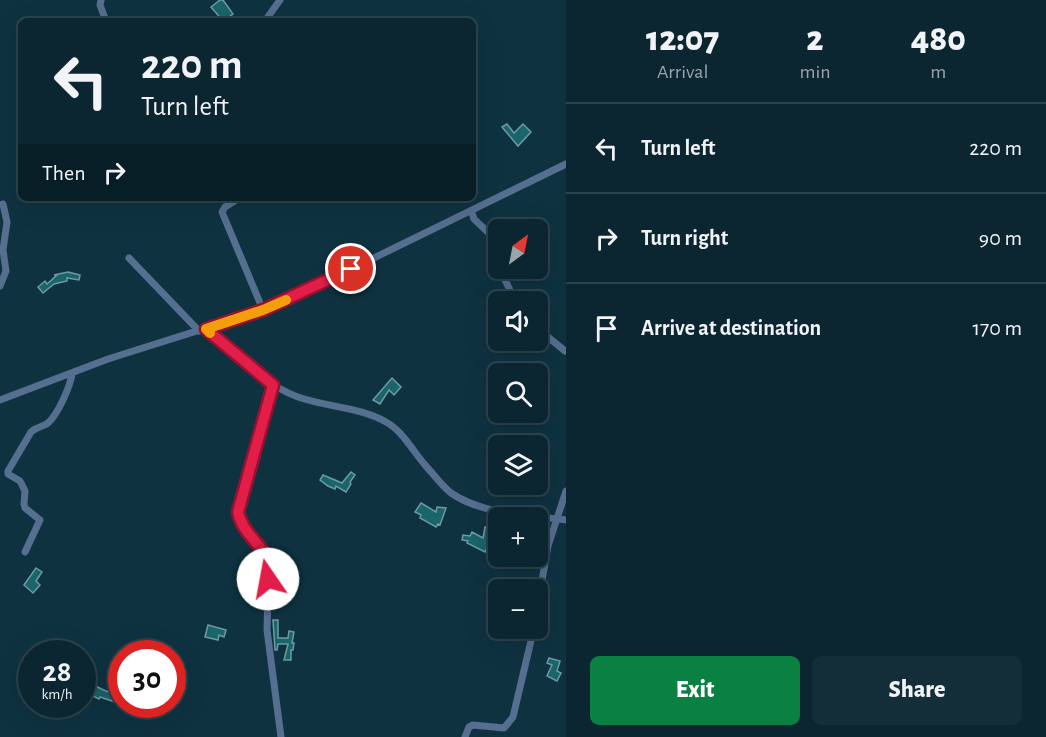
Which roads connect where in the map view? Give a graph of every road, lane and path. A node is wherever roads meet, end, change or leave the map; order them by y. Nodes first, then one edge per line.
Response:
1 (101, 0) edge
2 (280, 0) edge
3 (105, 18) edge
4 (267, 18) edge
5 (566, 164) edge
6 (234, 201) edge
7 (3, 204) dead end
8 (471, 210) junction
9 (488, 232) edge
10 (129, 258) dead end
11 (0, 286) edge
12 (263, 310) junction
13 (203, 330) junction
14 (548, 337) edge
15 (565, 351) edge
16 (72, 374) junction
17 (273, 385) junction
18 (0, 400) edge
19 (566, 491) edge
20 (556, 519) junction
21 (566, 520) edge
22 (25, 552) dead end
23 (542, 579) edge
24 (531, 639) edge
25 (281, 737) edge
26 (465, 737) edge

1 - 3 street
2 - 4 street
5 - 8 street
6 - 12 street
7 - 11 street
8 - 9 street
8 - 12 street
10 - 13 street
12 - 13 street
13 - 16 street
13 - 17 street
14 - 15 street
16 - 18 street
16 - 22 street
17 - 20 street
17 - 25 street
19 - 20 street
20 - 21 street
20 - 23 street
24 - 26 street

